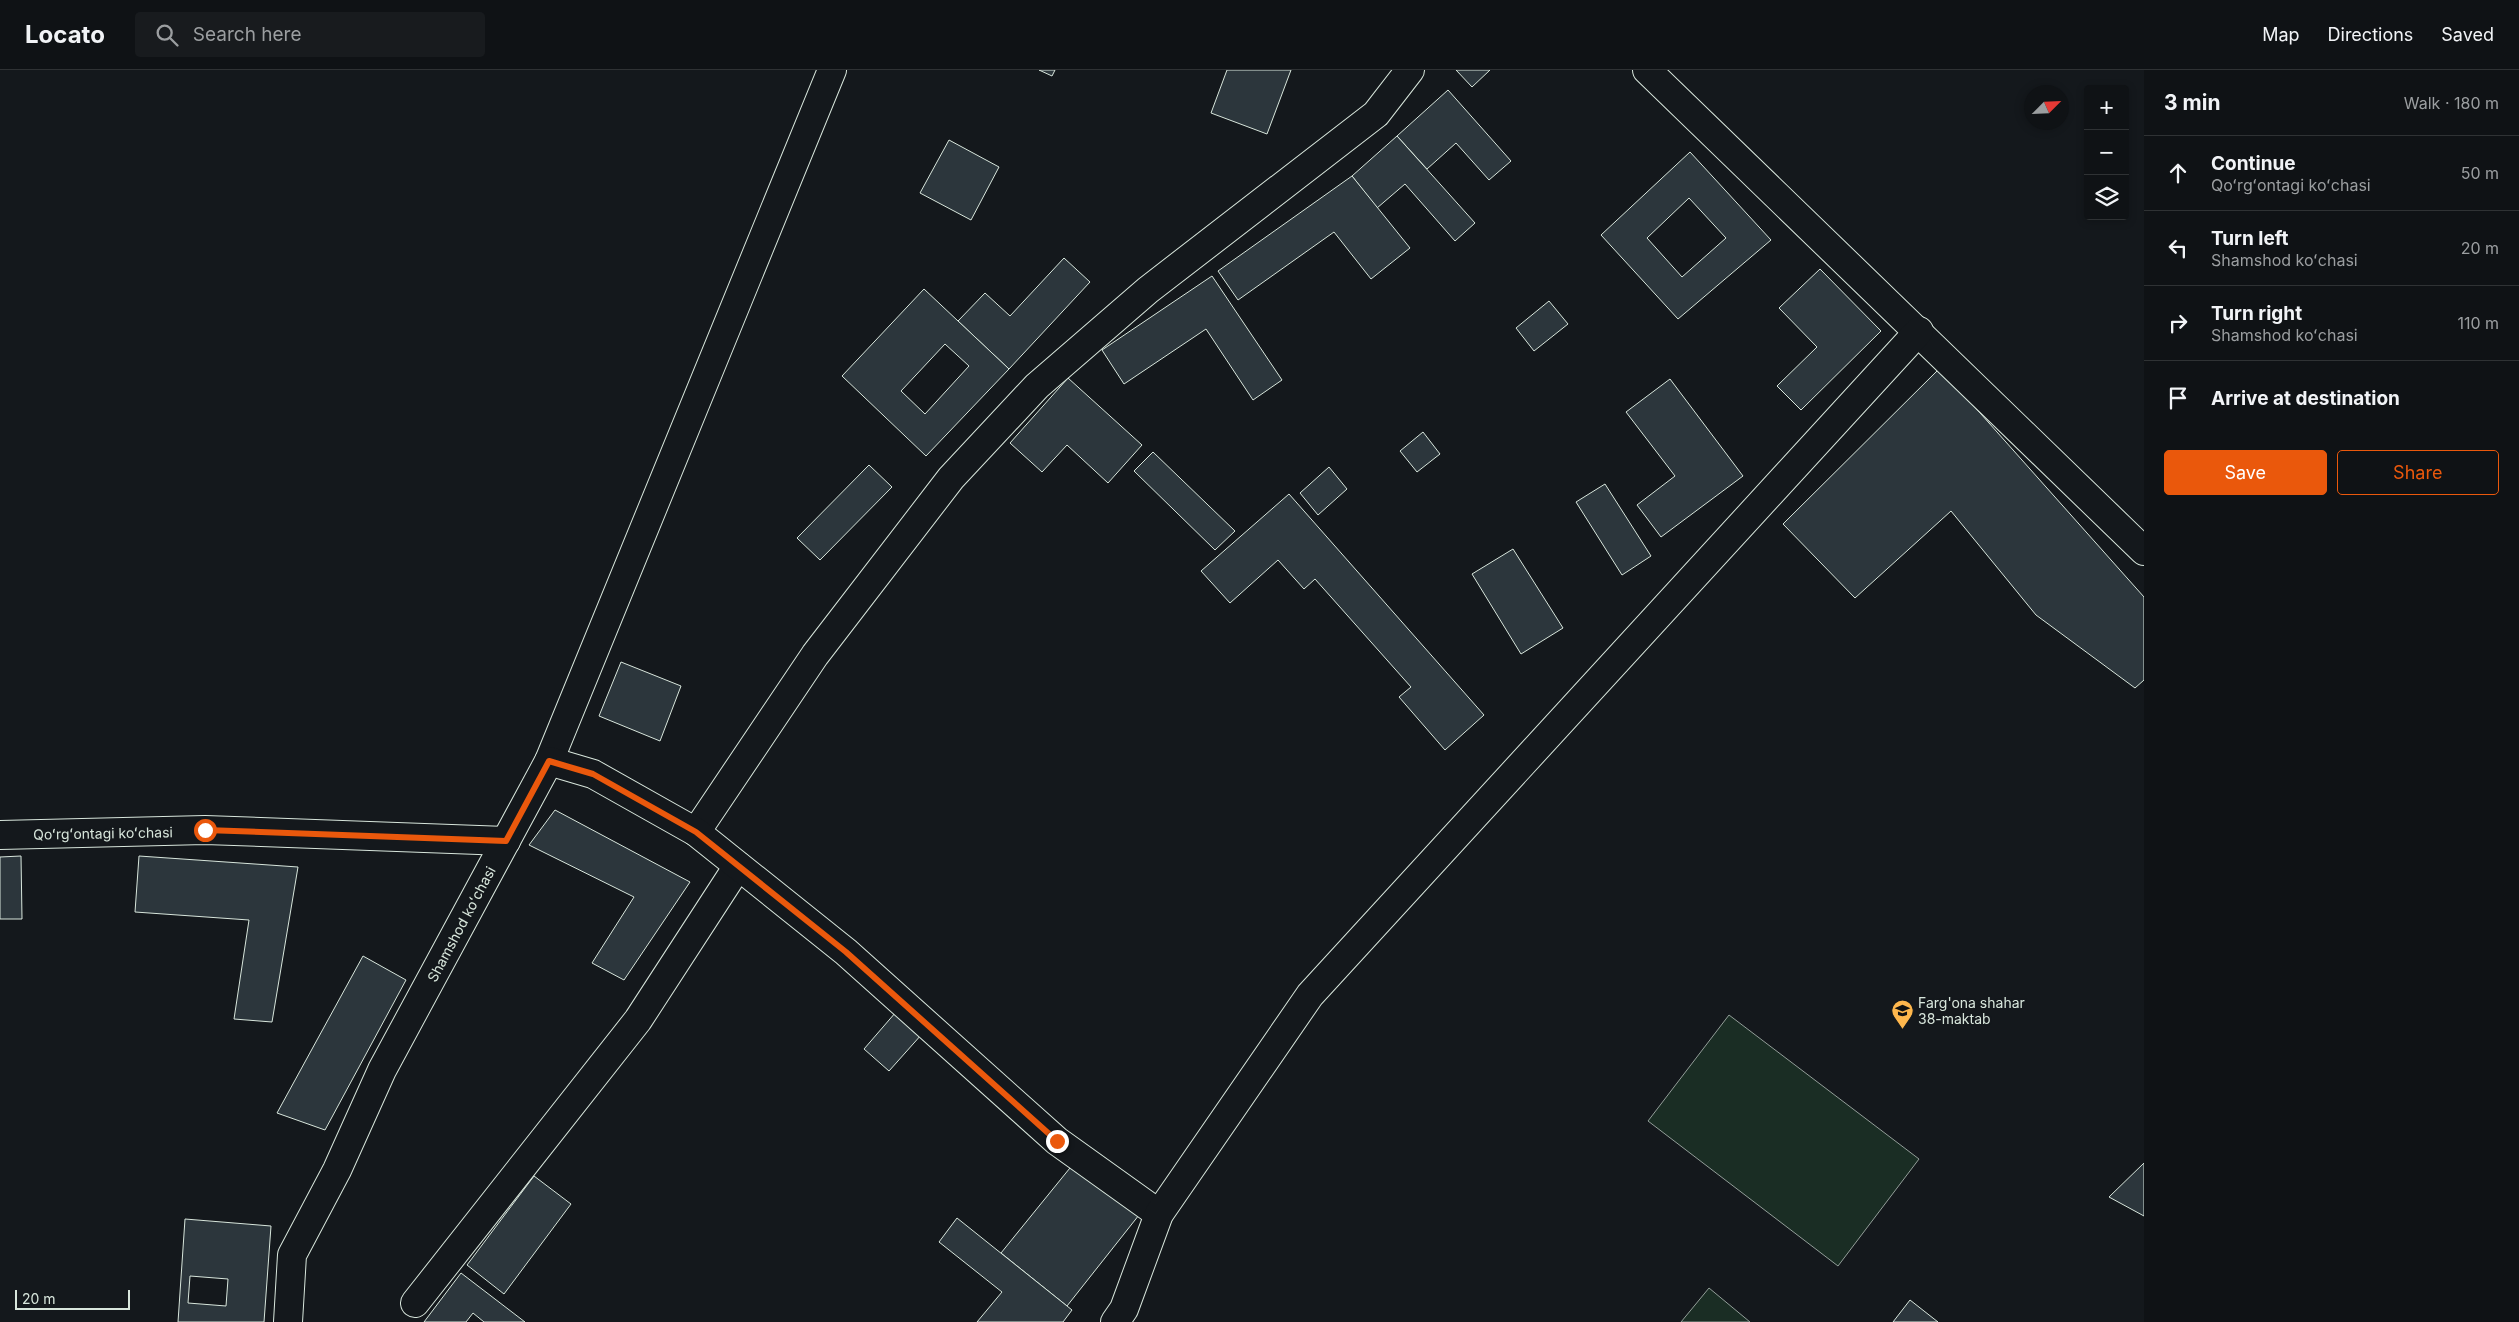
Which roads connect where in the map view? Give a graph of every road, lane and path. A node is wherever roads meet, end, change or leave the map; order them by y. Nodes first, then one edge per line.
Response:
1 (832, 70) edge
2 (1410, 70) edge
3 (1647, 70) edge
4 (1919, 331) junction
5 (2144, 551) edge
6 (549, 761) junction
7 (696, 832) junction
8 (0, 835) edge
9 (506, 841) junction
10 (738, 866) junction
11 (1159, 1214) junction
12 (415, 1303) dead end
13 (1126, 1318) edge
14 (288, 1322) edge

1 - 6 street, Shamshod koʻchasi
2 - 7 street
3 - 4 street
4 - 5 street
4 - 11 street
6 - 7 street
6 - 9 street, Shamshod koʻchasi
7 - 10 street
8 - 9 street, Qoʻrgʻontagi koʻchasi
9 - 14 street, Shamshod koʻchasi
10 - 11 street
10 - 12 street
11 - 13 street

